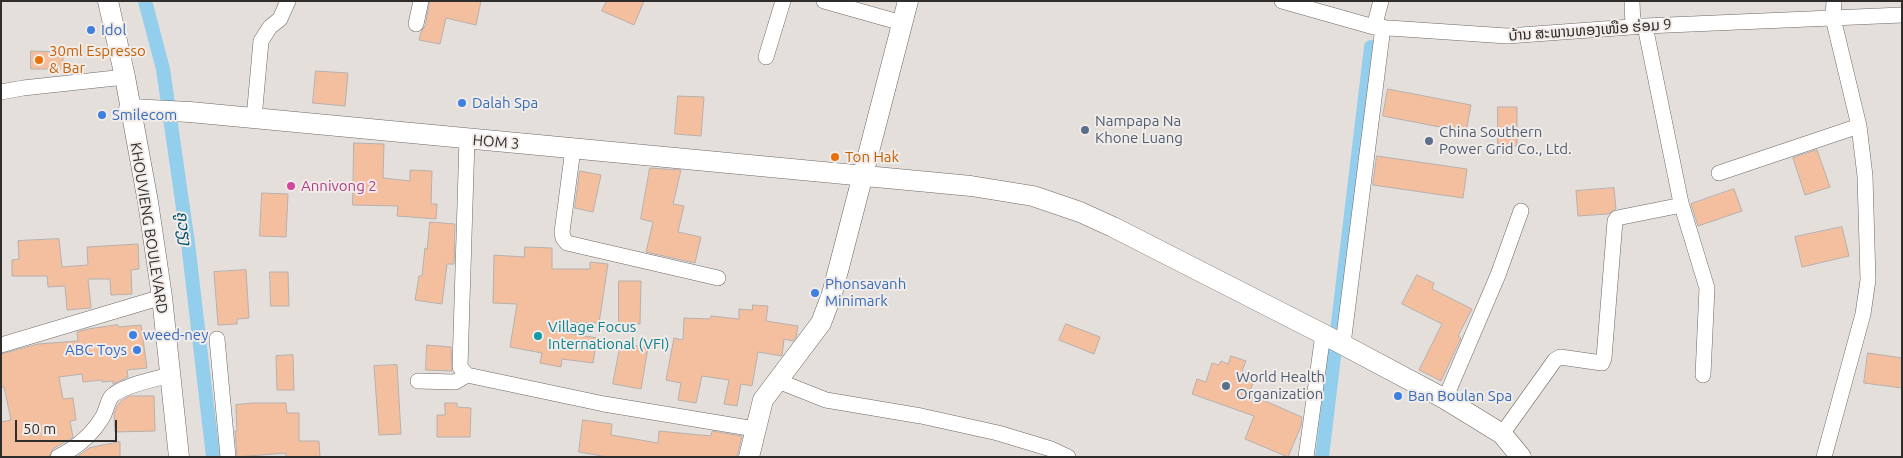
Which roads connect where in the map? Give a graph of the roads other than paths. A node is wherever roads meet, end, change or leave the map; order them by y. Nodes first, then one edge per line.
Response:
1 (108, 1) edge
2 (288, 1) edge
3 (422, 1) edge
4 (783, 1) edge
5 (824, 1) edge
6 (908, 1) edge
7 (1282, 1) edge
8 (1381, 1) edge
9 (1632, 1) edge
10 (1834, 1) edge
11 (1902, 15) edge
12 (1833, 18) junction
13 (902, 23) junction
14 (416, 24) dead end
15 (1639, 26) junction
16 (1379, 27) junction
17 (766, 57) dead end
18 (124, 78) junction
19 (1, 92) edge
20 (137, 109) junction
21 (254, 118) junction
22 (1859, 126) junction
23 (468, 140) junction
24 (573, 149) junction
25 (1719, 173) dead end
26 (863, 176) junction
27 (1681, 203) junction
28 (1522, 211) dead end
29 (718, 278) dead end
30 (162, 297) junction
31 (1323, 334) junction
32 (216, 339) dead end
33 (1343, 344) junction
34 (1, 345) edge
35 (170, 375) junction
36 (467, 375) junction
37 (1703, 375) dead end
38 (418, 381) dead end
39 (778, 381) junction
40 (1445, 399) junction
41 (755, 429) junction
42 (1502, 434) junction
43 (58, 457) edge
44 (180, 457) edge
45 (228, 457) edge
46 (749, 457) edge
47 (1068, 457) edge
48 (1306, 457) edge
49 (1521, 457) edge
50 (1824, 457) edge

1 - 18 street, KHOUVIENG BOULEVARD
2 - 21 street
3 - 14 street
4 - 17 street
5 - 13 street
6 - 13 street
7 - 16 street, ບ້ານ ສະພານທອງເໜືອ ຮ່ອມ 9
8 - 16 street
9 - 15 street
10 - 12 street
11 - 12 street, ບ້ານ ສະພານທອງເໜືອ ຮ່ອມ 9
12 - 15 street, ບ້ານ ສະພານທອງເໜືອ ຮ່ອມ 9
12 - 22 street
13 - 26 street
15 - 16 street, ບ້ານ ສະພານທອງເໜືອ ຮ່ອມ 9
15 - 27 street
16 - 33 street
18 - 19 street
18 - 20 street, KHOUVIENG BOULEVARD
20 - 21 street, HOM 3
20 - 30 street, KHOUVIENG BOULEVARD
21 - 23 street, HOM 3
22 - 25 street
22 - 50 street
23 - 24 street, HOM 3
23 - 36 street
24 - 26 street, HOM 3
24 - 29 street
26 - 31 street, HOM 3
26 - 39 street
27 - 37 street
27 - 42 street
28 - 40 street
30 - 34 street
30 - 35 street, KHOUVIENG BOULEVARD
31 - 33 street, HOM 3
31 - 48 street
32 - 45 street
33 - 40 street, HOM 3
35 - 43 street
35 - 44 street, KHOUVIENG BOULEVARD
36 - 38 street
36 - 41 street
39 - 41 street
39 - 47 street
40 - 42 street, HOM 3
41 - 46 street
42 - 49 street, HOM 3

